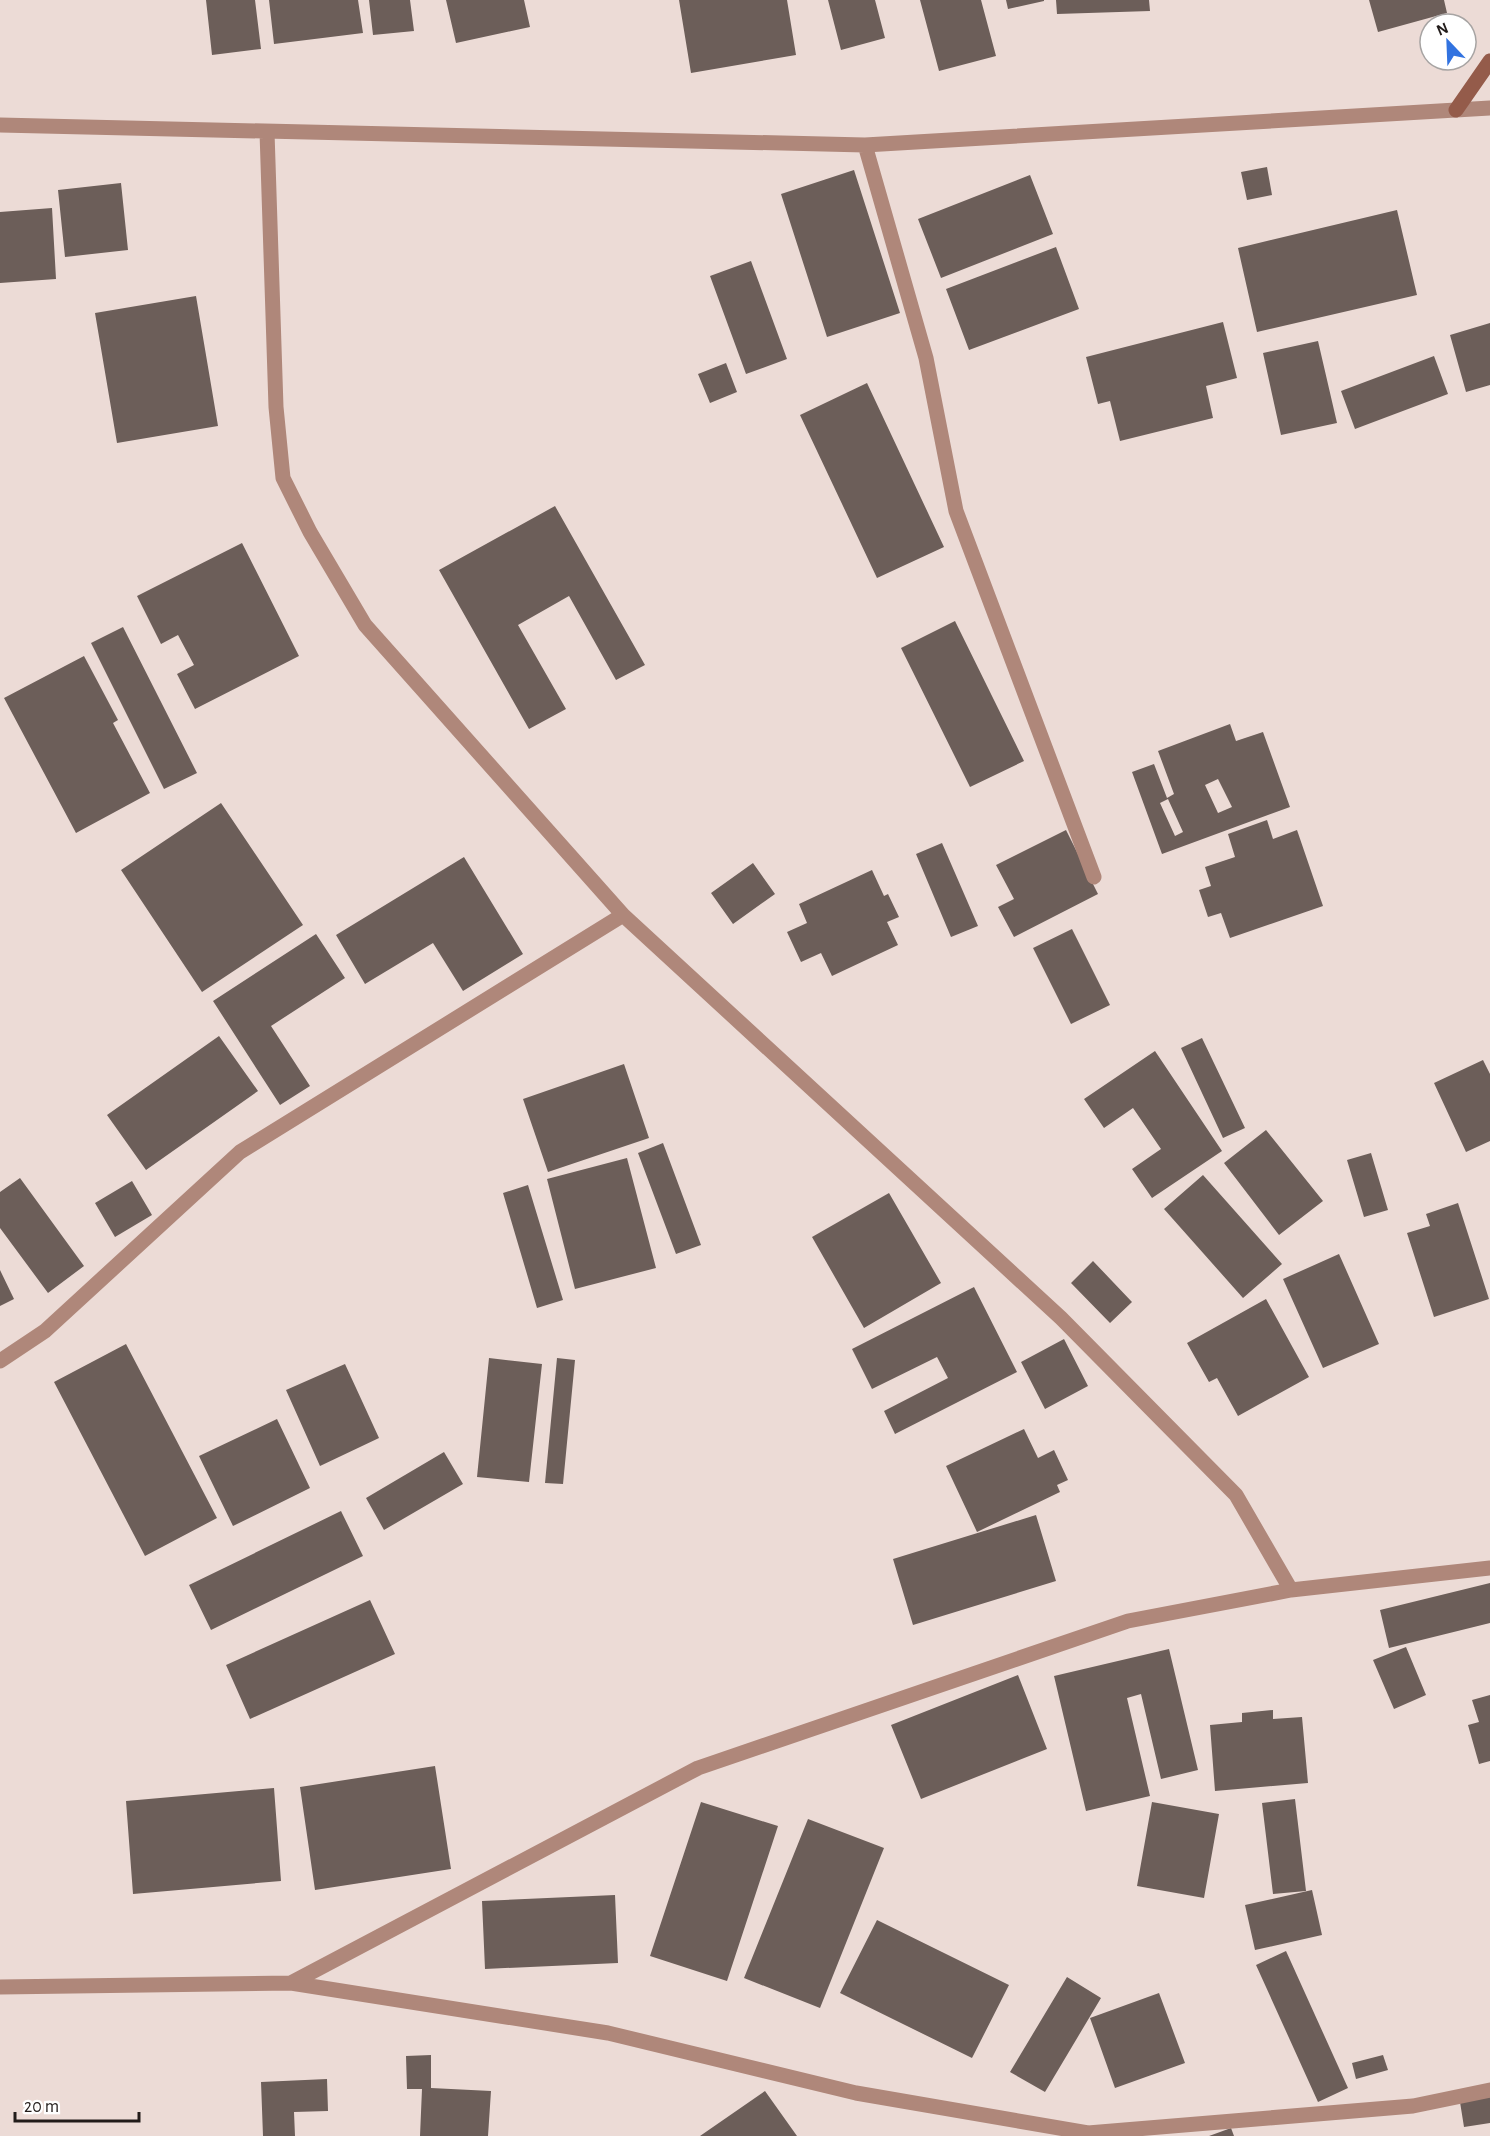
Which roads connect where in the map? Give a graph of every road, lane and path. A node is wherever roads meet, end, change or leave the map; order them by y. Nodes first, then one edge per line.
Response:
1 (1490, 61) edge
2 (1490, 108) edge
3 (1456, 110) junction
4 (0, 125) edge
5 (267, 132) junction
6 (865, 145) junction
7 (1094, 877) dead end
8 (623, 915) junction
9 (0, 1361) edge
10 (1490, 1568) edge
11 (1291, 1590) junction
12 (291, 1983) junction
13 (0, 1986) edge
14 (1490, 2090) edge

1 - 3 street
2 - 3 street
3 - 6 street
4 - 5 street
5 - 6 street
5 - 8 street
6 - 7 street
8 - 9 street
8 - 11 street
10 - 11 street
11 - 12 street
12 - 13 street
12 - 14 street

